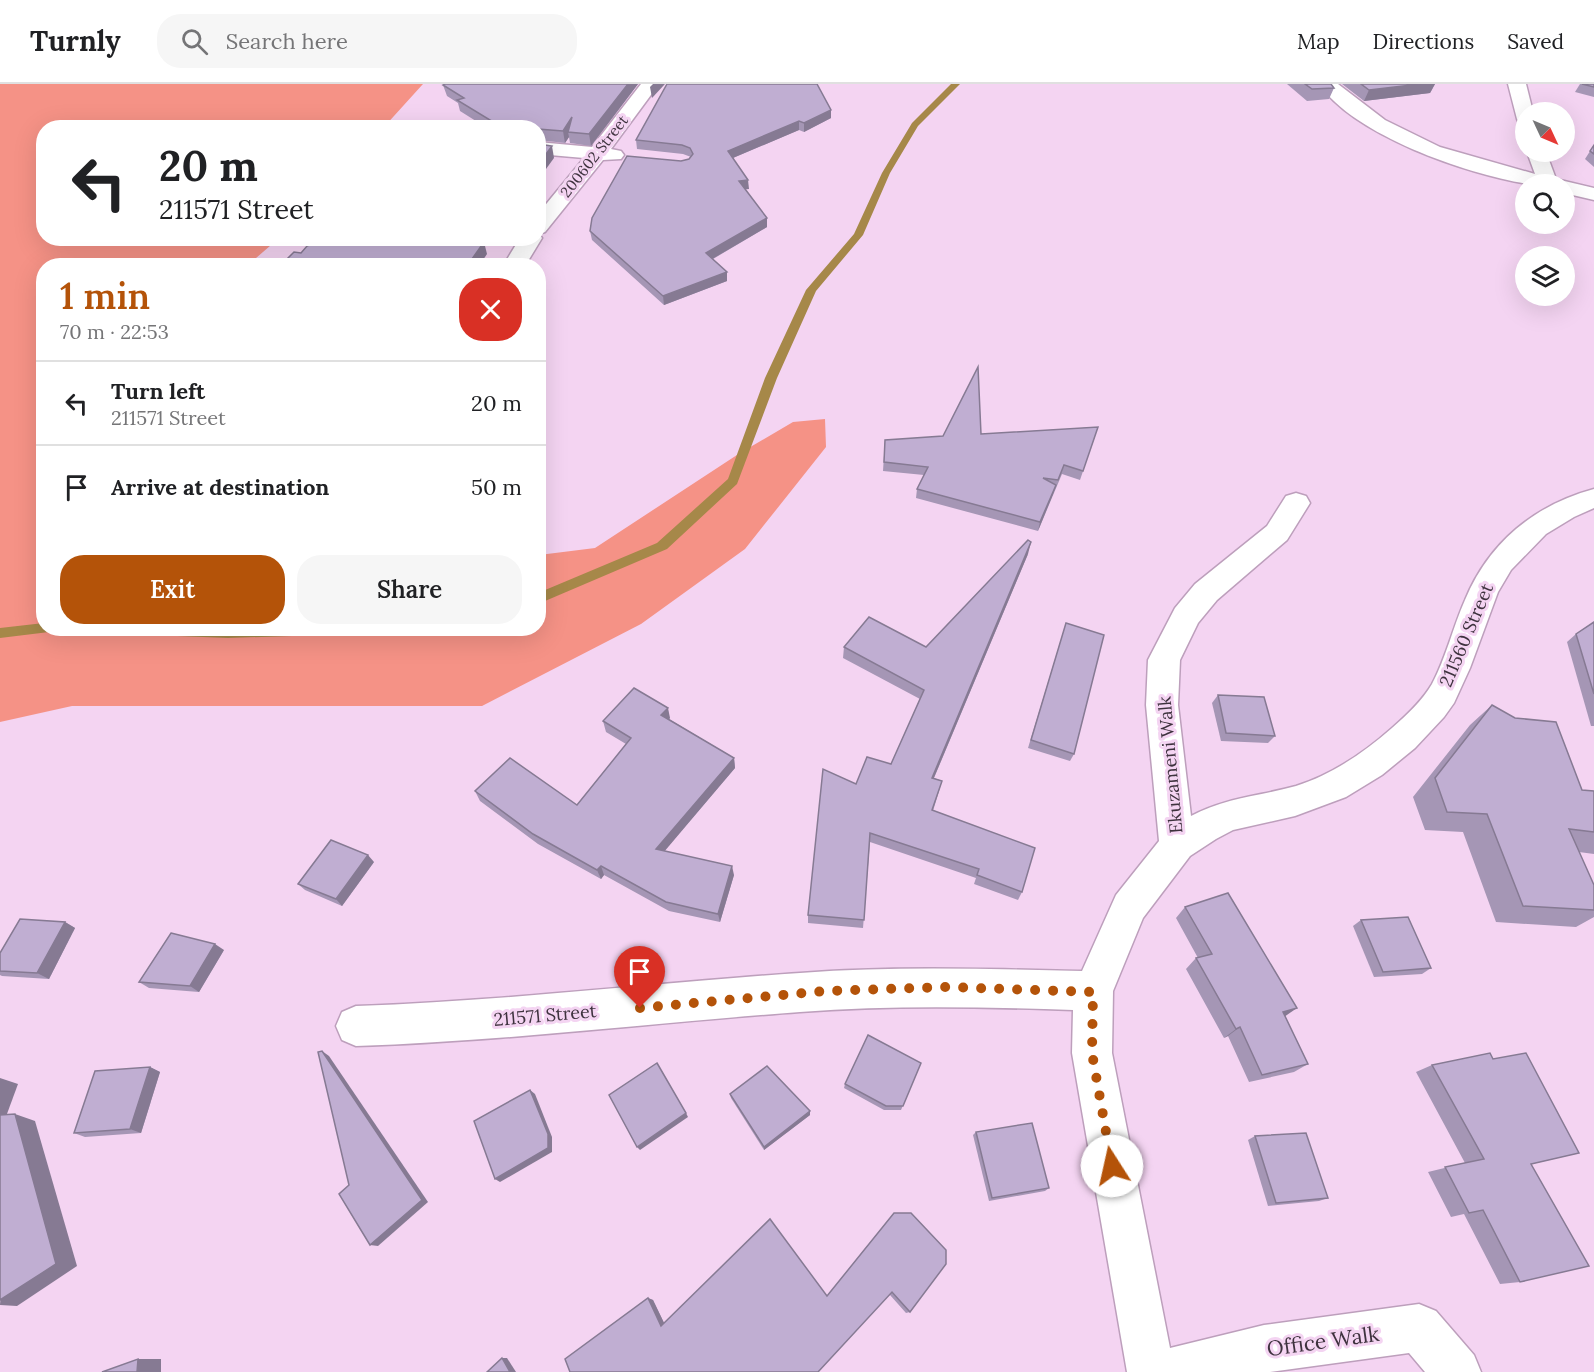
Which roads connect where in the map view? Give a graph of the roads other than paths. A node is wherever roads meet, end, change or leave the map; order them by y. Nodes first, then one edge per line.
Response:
1 (650, 84) edge
2 (1328, 84) edge
3 (1517, 84) edge
4 (1522, 102) edge
5 (546, 149) edge
6 (598, 153) junction
7 (634, 157) edge
8 (1515, 176) edge
9 (1575, 190) edge
10 (1594, 194) edge
11 (546, 218) edge
12 (1594, 498) edge
13 (1296, 503) dead end
14 (1177, 845) junction
15 (1093, 992) junction
16 (356, 1026) dead end
17 (1151, 1372) edge
18 (1170, 1372) edge
19 (1457, 1372) edge

1 - 6 street, 200602 Street
2 - 8 street
3 - 4 street
5 - 6 street
6 - 7 street
6 - 11 street, 200602 Street
9 - 10 street
12 - 14 street, 211560 Street
13 - 14 street, Ekuzameni Walk
14 - 15 street, Ekuzameni Walk
15 - 16 street, 211571 Street
15 - 17 street, Ekuzameni Walk
18 - 19 street, Office Walk

